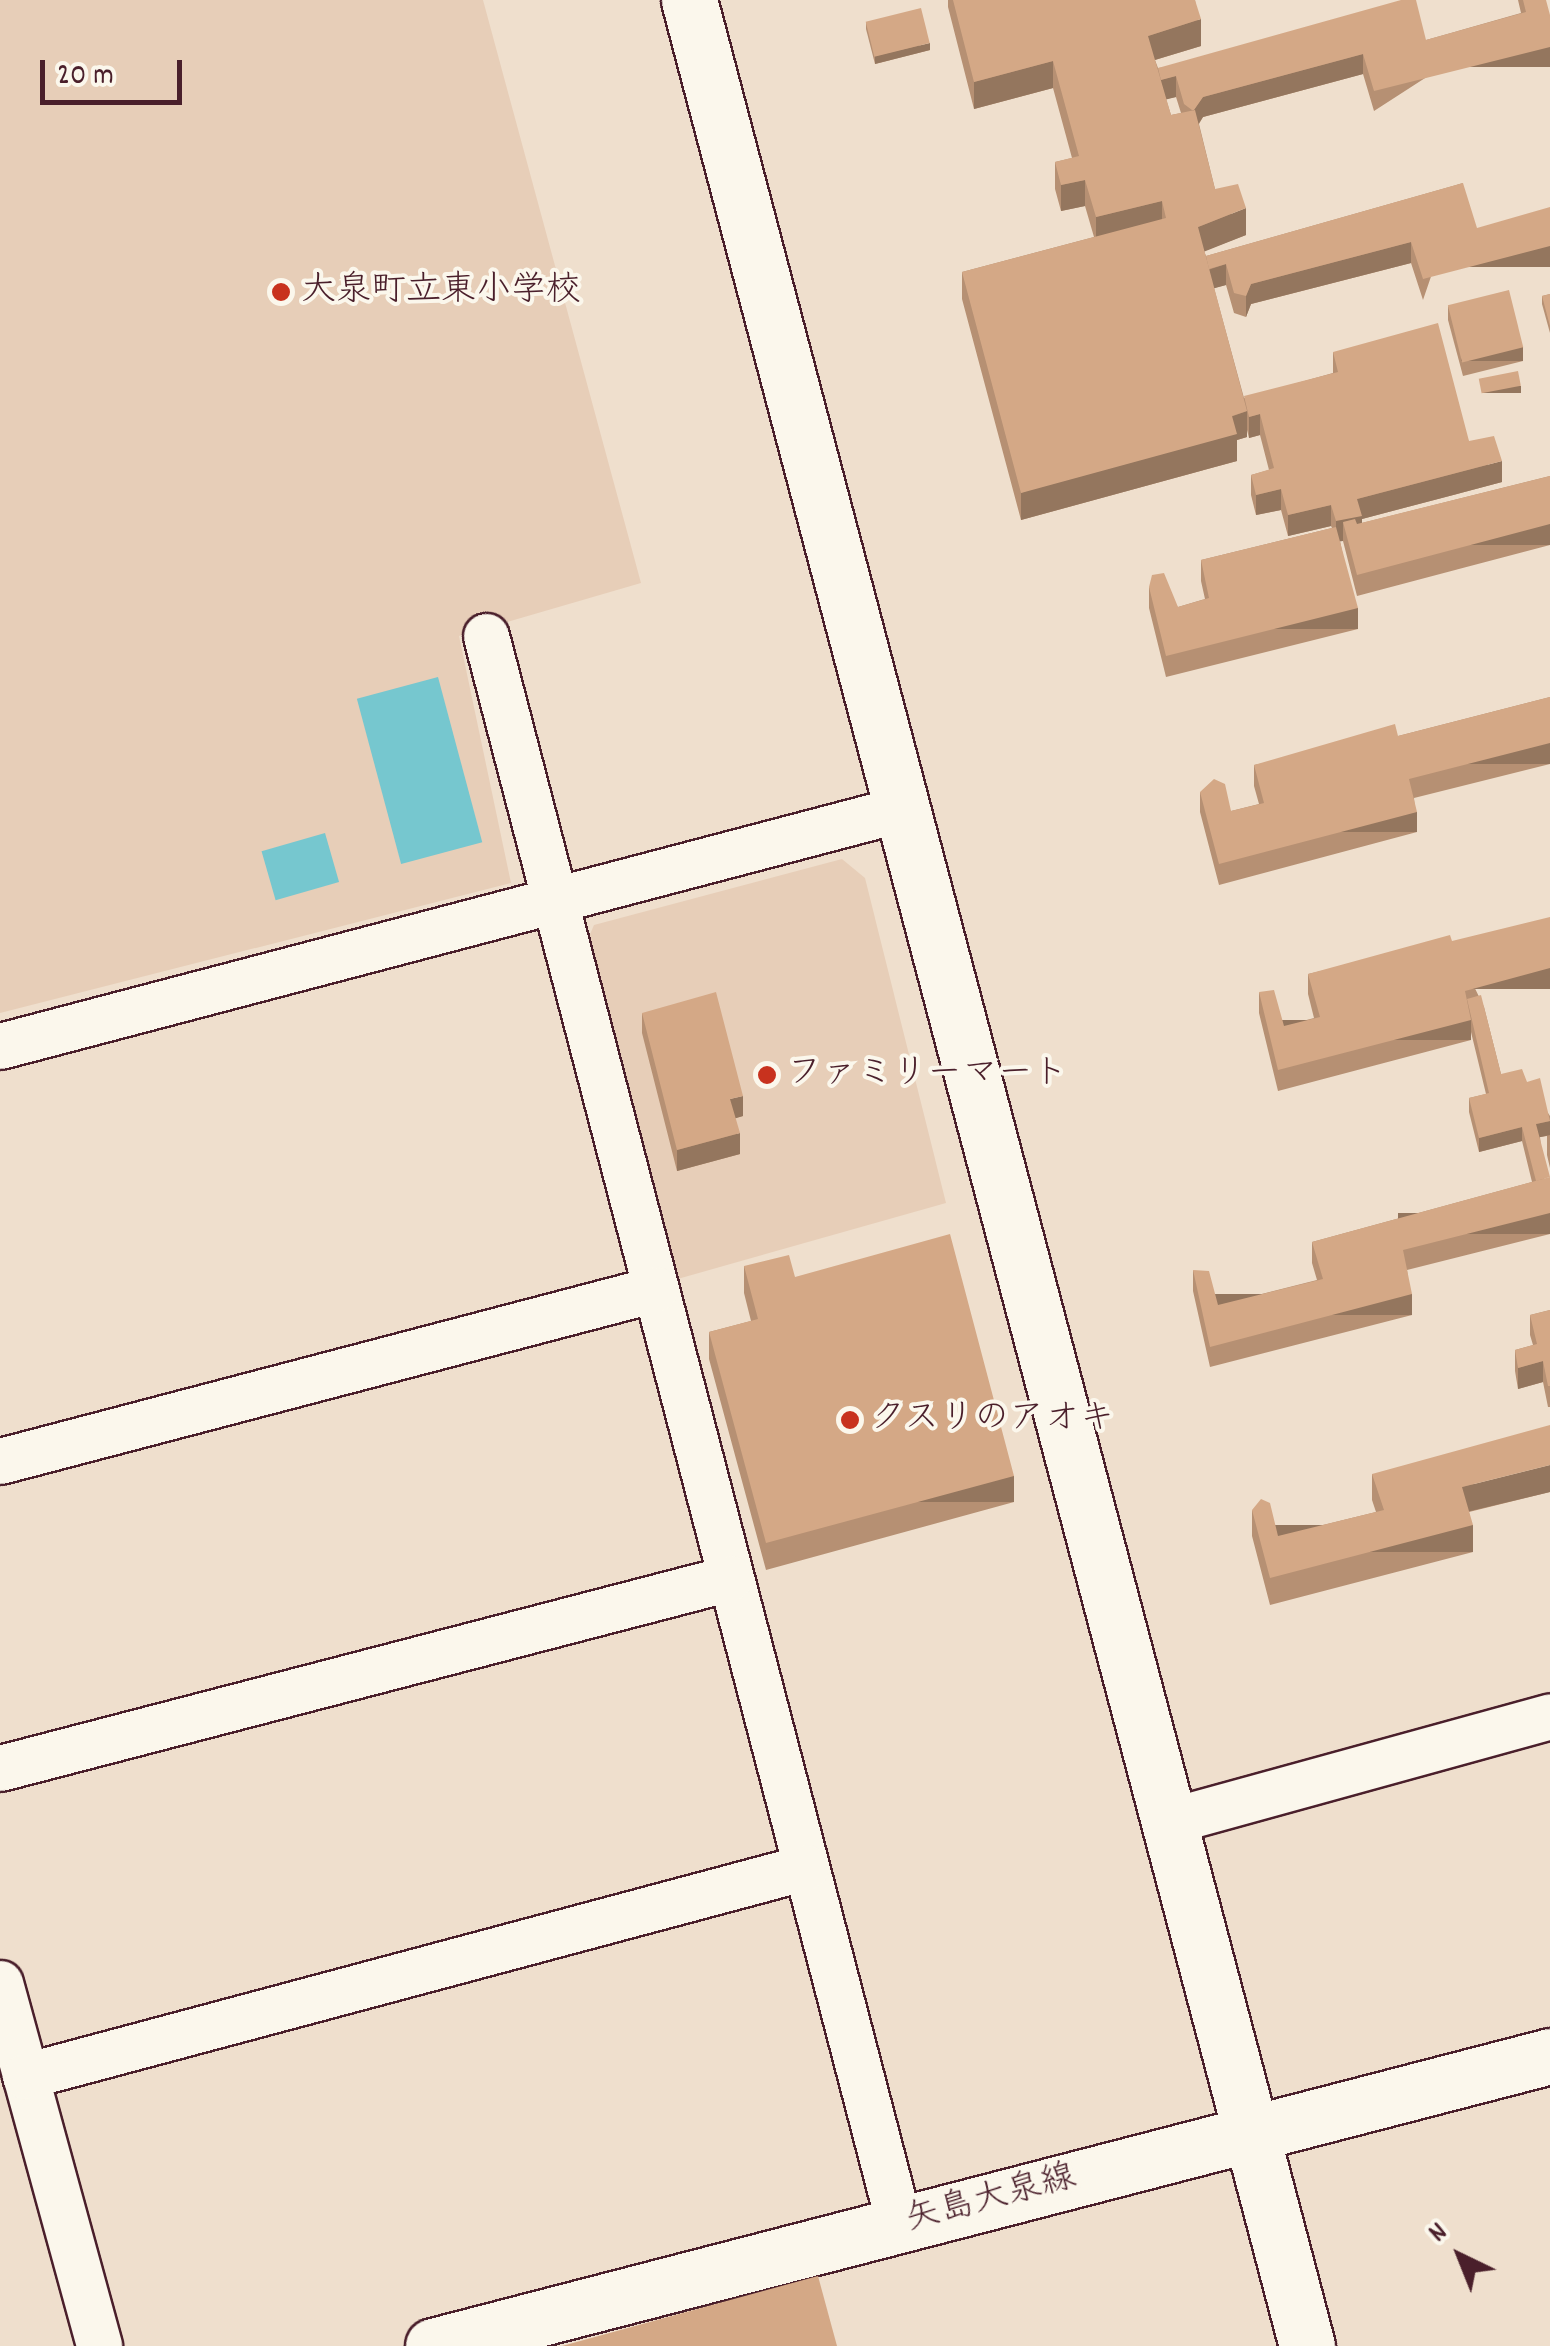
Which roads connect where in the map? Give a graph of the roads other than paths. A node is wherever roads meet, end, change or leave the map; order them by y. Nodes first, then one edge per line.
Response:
1 (689, 0) edge
2 (486, 636) dead end
3 (901, 809) junction
4 (554, 898) junction
5 (0, 1046) edge
6 (655, 1290) junction
7 (0, 1462) edge
8 (730, 1578) junction
9 (1550, 1716) edge
10 (0, 1768) edge
11 (1166, 1822) junction
12 (806, 1867) junction
13 (0, 1984) edge
14 (1550, 2056) edge
15 (25, 2076) junction
16 (1253, 2132) junction
17 (899, 2224) junction
18 (98, 2346) edge
19 (433, 2346) edge
20 (1307, 2346) edge

1 - 3 street
2 - 4 street
3 - 4 street
3 - 11 street
4 - 5 street
4 - 6 street
6 - 7 street
6 - 8 street
8 - 10 street
8 - 12 street
9 - 11 street
11 - 16 street
12 - 15 street
12 - 17 street
13 - 15 street
14 - 16 street, 矢島大泉線
15 - 18 street
16 - 17 street, 矢島大泉線
16 - 20 street
17 - 19 street, 矢島大泉線

